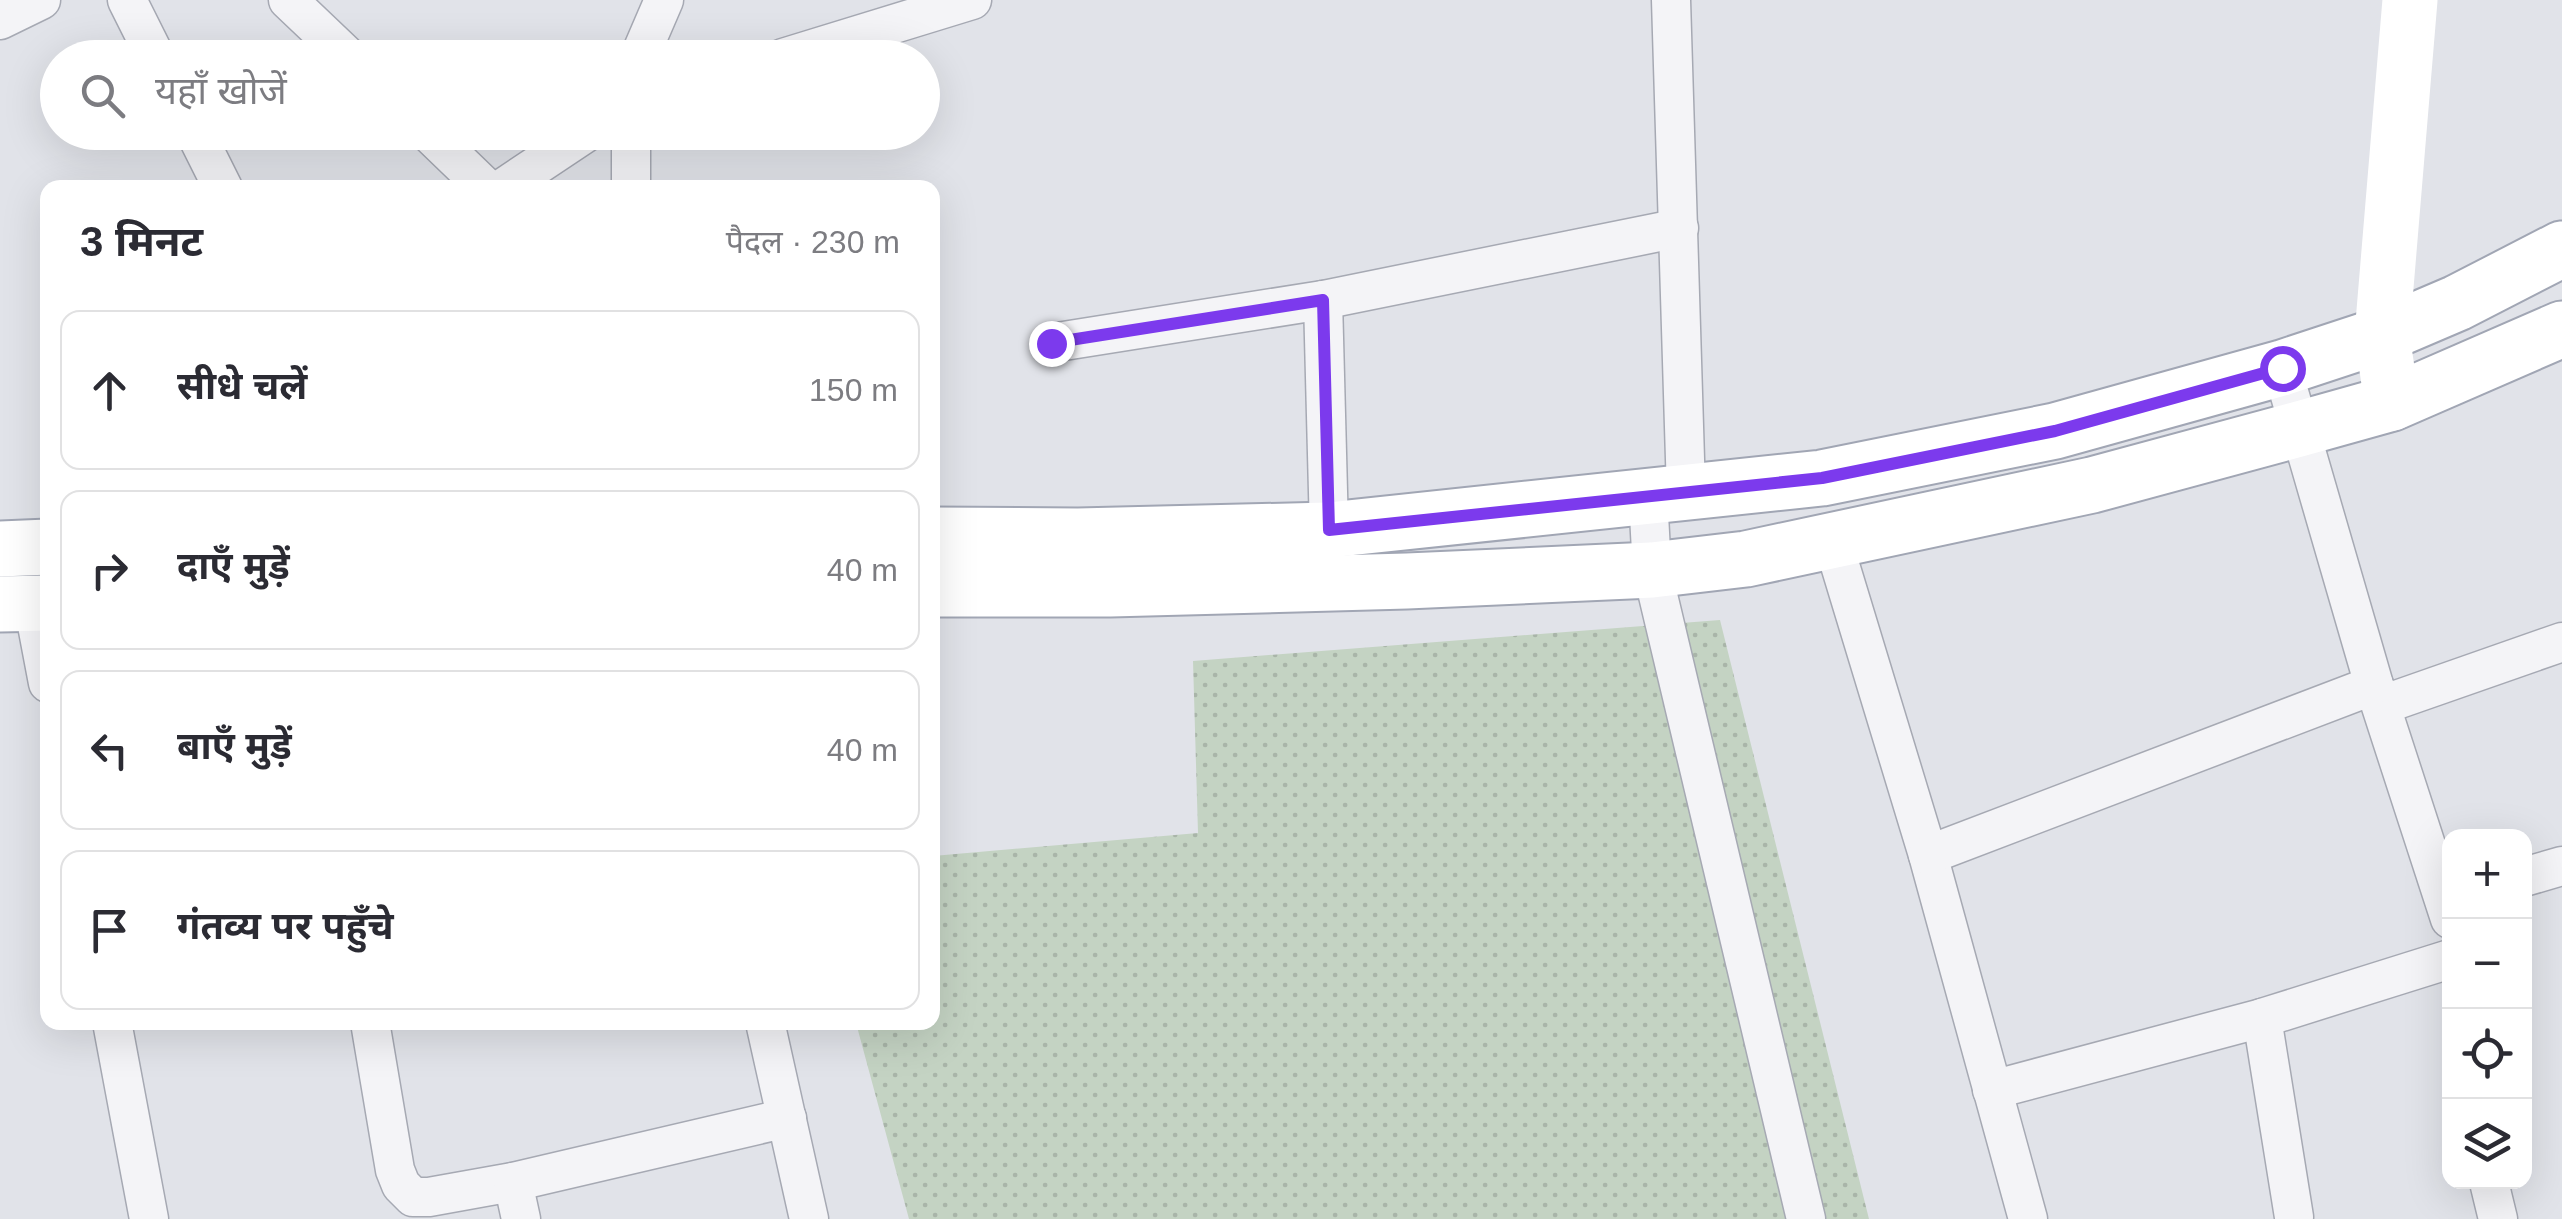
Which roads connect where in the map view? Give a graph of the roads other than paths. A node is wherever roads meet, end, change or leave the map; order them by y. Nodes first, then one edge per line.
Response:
1 (41, 0) edge
2 (127, 0) edge
3 (288, 0) edge
4 (664, 0) edge
5 (972, 0) edge
6 (1672, 0) edge
7 (2410, 0) edge
8 (0, 20) edge
9 (147, 40) edge
10 (329, 40) edge
11 (647, 40) edge
12 (842, 40) edge
13 (204, 150) edge
14 (447, 150) edge
15 (560, 150) edge
16 (630, 150) edge
17 (219, 180) edge
18 (478, 180) edge
19 (515, 180) edge
20 (631, 180) edge
21 (1679, 228) junction
22 (2562, 249) edge
23 (1323, 300) junction
24 (2562, 329) edge
25 (2382, 335) junction
26 (1051, 343) dead end
27 (2282, 368) junction
28 (2392, 402) junction
29 (2299, 429) junction
30 (1667, 494) junction
31 (1329, 530) junction
32 (940, 535) edge
33 (1833, 542) junction
34 (40, 547) edge
35 (0, 549) edge
36 (1652, 570) junction
37 (940, 589) edge
38 (27, 604) edge
39 (2562, 642) edge
40 (40, 653) edge
41 (2378, 695) junction
42 (1928, 856) junction
43 (2562, 866) edge
44 (2532, 875) edge
45 (2442, 889) edge
46 (2442, 962) edge
47 (2262, 1018) junction
48 (114, 1030) edge
49 (371, 1030) edge
50 (768, 1030) edge
51 (1992, 1090) junction
52 (787, 1118) junction
53 (513, 1182) junction
54 (2491, 1189) edge
55 (2294, 1217) edge
56 (149, 1219) edge
57 (521, 1219) edge
58 (809, 1219) edge
59 (1806, 1219) edge
60 (2028, 1219) edge
61 (2498, 1219) edge

1 - 8 street
2 - 9 street
3 - 10 street
4 - 11 street
5 - 12 street
6 - 21 street
7 - 25 main road
13 - 17 street
14 - 18 street
15 - 19 street
16 - 20 street
21 - 23 street
21 - 30 street
22 - 25 main road
23 - 26 street
23 - 31 street
24 - 28 main road
25 - 27 main road
25 - 28 main road
27 - 29 street
27 - 30 main road
28 - 29 main road
29 - 33 main road
29 - 41 street
30 - 31 main road
30 - 36 street
31 - 32 main road
33 - 36 main road
33 - 42 street
34 - 35 main road
36 - 37 main road
36 - 59 street
38 - 40 street
39 - 41 street
41 - 42 street
41 - 45 street
42 - 51 street
43 - 44 street
46 - 47 street
47 - 51 street
47 - 55 street
48 - 56 street
49 - 53 street
50 - 52 street
51 - 60 street
52 - 53 street
52 - 58 street
53 - 57 street
54 - 61 street

